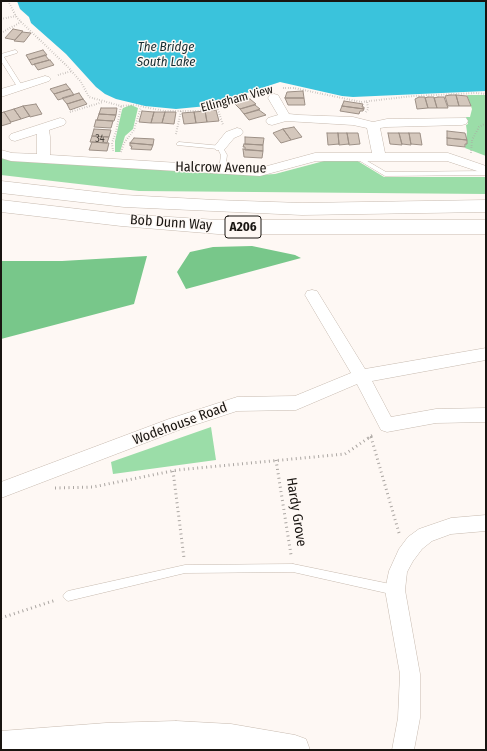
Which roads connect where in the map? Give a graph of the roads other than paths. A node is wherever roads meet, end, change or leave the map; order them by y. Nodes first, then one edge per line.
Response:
1 (15, 52) dead end
2 (1, 57) edge
3 (45, 79) dead end
4 (20, 87) junction
5 (1, 93) edge
6 (270, 94) road end
7 (285, 117) junction
8 (272, 121) dead end
9 (462, 121) dead end
10 (60, 122) road end
11 (373, 126) junction
12 (42, 128) junction
13 (234, 133) road end
14 (15, 137) dead end
15 (179, 144) road end
16 (220, 147) junction
17 (1, 154) edge
18 (357, 157) junction
19 (379, 157) junction
20 (43, 159) junction
21 (222, 170) junction
22 (486, 170) edge
23 (486, 173) edge
24 (1, 187) edge
25 (1, 206) edge
26 (486, 206) edge
27 (486, 227) edge
28 (312, 295) dead end
29 (486, 354) edge
30 (361, 376) junction
31 (486, 415) edge
32 (1, 490) edge
33 (486, 523) edge
34 (395, 590) junction
35 (68, 596) road end
36 (1, 746) edge
37 (295, 750) edge
38 (403, 750) edge

1 - 2 lane
2 - 4 lane
3 - 4 street
4 - 5 street
6 - 7 street
7 - 8 street
7 - 11 street
9 - 11 street
10 - 12 street
11 - 19 street
12 - 14 street
12 - 20 street
13 - 16 street
15 - 16 lane
16 - 21 lane
17 - 20 street, Halcrow Avenue
18 - 19 street, Halcrow Avenue
18 - 21 street, Halcrow Avenue
18 - 23 lane
19 - 22 street, Halcrow Avenue
20 - 21 street, Halcrow Avenue
24 - 26 main road, Bob Dunn Way / A206
25 - 27 main road, Bob Dunn Way / A206
28 - 30 street
29 - 30 street, Wodehouse Road
30 - 31 street
30 - 32 street, Wodehouse Road
33 - 34 street
34 - 35 lane
34 - 38 street
36 - 37 main road

